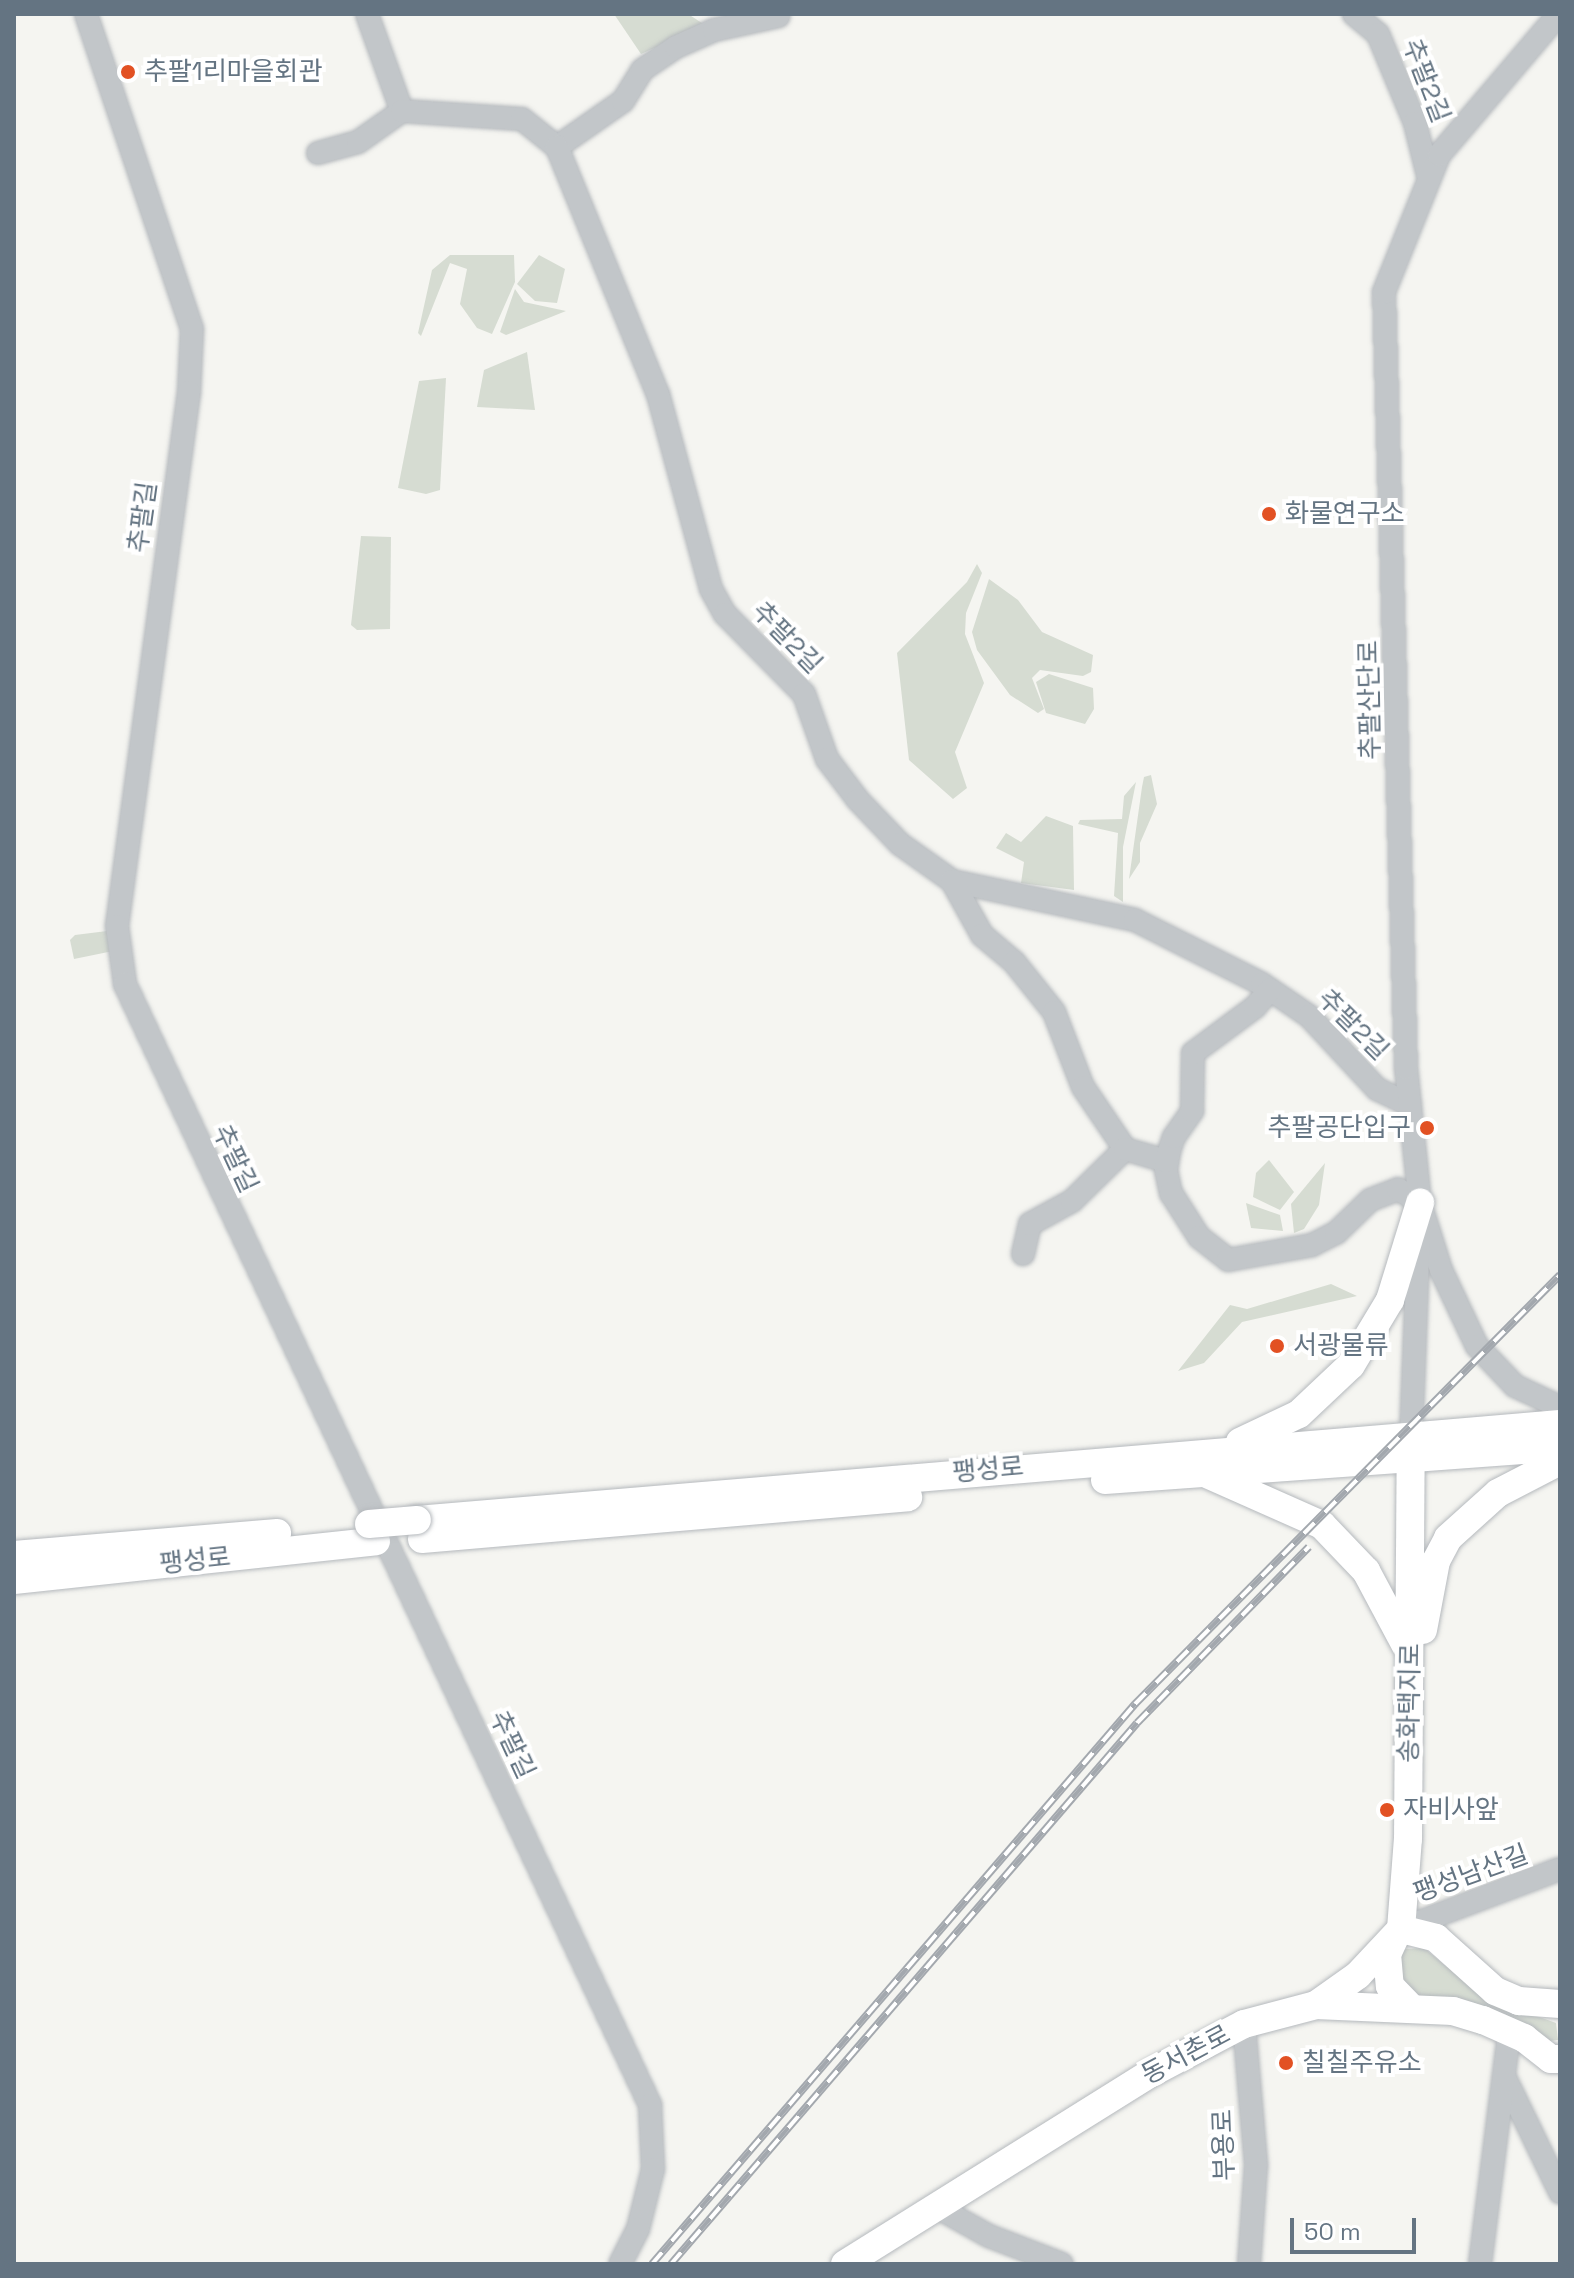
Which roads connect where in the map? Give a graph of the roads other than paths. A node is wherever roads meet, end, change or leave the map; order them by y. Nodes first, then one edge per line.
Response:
1 (86, 14) edge
2 (367, 14) edge
3 (1354, 14) edge
4 (1559, 14) edge
5 (781, 15) edge
6 (402, 111) junction
7 (557, 147) junction
8 (318, 153) dead end
9 (1429, 179) junction
10 (952, 881) junction
11 (1270, 990) junction
12 (1410, 1105) junction
13 (1125, 1149) junction
14 (1169, 1152) junction
15 (1420, 1203) junction
16 (1023, 1254) dead end
17 (1560, 1407) edge
18 (1560, 1424) edge
19 (1560, 1447) edge
20 (1410, 1448) junction
21 (1560, 1461) edge
22 (1209, 1462) junction
23 (373, 1532) junction
24 (14, 1555) edge
25 (14, 1580) edge
26 (1410, 1660) junction
27 (1560, 1869) edge
28 (1401, 1929) junction
29 (1560, 2004) edge
30 (1316, 2005) junction
31 (1412, 2009) junction
32 (1244, 2024) junction
33 (1509, 2033) junction
34 (1557, 2061) edge
35 (1504, 2076) junction
36 (1560, 2192) edge
37 (935, 2206) junction
38 (620, 2264) edge
39 (845, 2264) edge
40 (1062, 2264) edge
41 (1249, 2264) edge
42 (1480, 2264) edge

1 - 38 street, 추팔길
2 - 6 street
3 - 9 street, 추팔2길
4 - 9 street, 추팔산단로
5 - 7 street
6 - 7 street, 추팔2길
6 - 8 street
7 - 10 street, 추팔2길
9 - 12 street, 추팔산단로
10 - 11 street, 추팔2길
10 - 13 street
11 - 12 street, 추팔2길
11 - 14 street
12 - 15 street, 추팔산단로
13 - 14 street
13 - 16 street
14 - 15 street
15 - 17 street
15 - 20 street, 추팔산단로
15 - 22 main road
18 - 20 main road, 팽성로
19 - 20 main road, 팽성로
20 - 22 main road, 팽성로
20 - 26 main road, 송화택지로
21 - 26 main road
22 - 23 main road, 팽성로, bridge
22 - 26 main road
23 - 24 main road, 팽성로
23 - 25 main road, 팽성로
26 - 28 main road, 송화택지로
27 - 28 street, 팽성남산길
28 - 29 main road
28 - 30 main road
28 - 31 main road
30 - 31 main road, 동서촌로
30 - 32 main road, 동서촌로
31 - 33 main road, 동서촌로
32 - 37 main road, 동서촌로
32 - 41 street, 부용로
33 - 34 main road, 동서촌로
33 - 35 street
35 - 36 street
35 - 42 street
37 - 39 main road, 동서촌로
37 - 40 street

